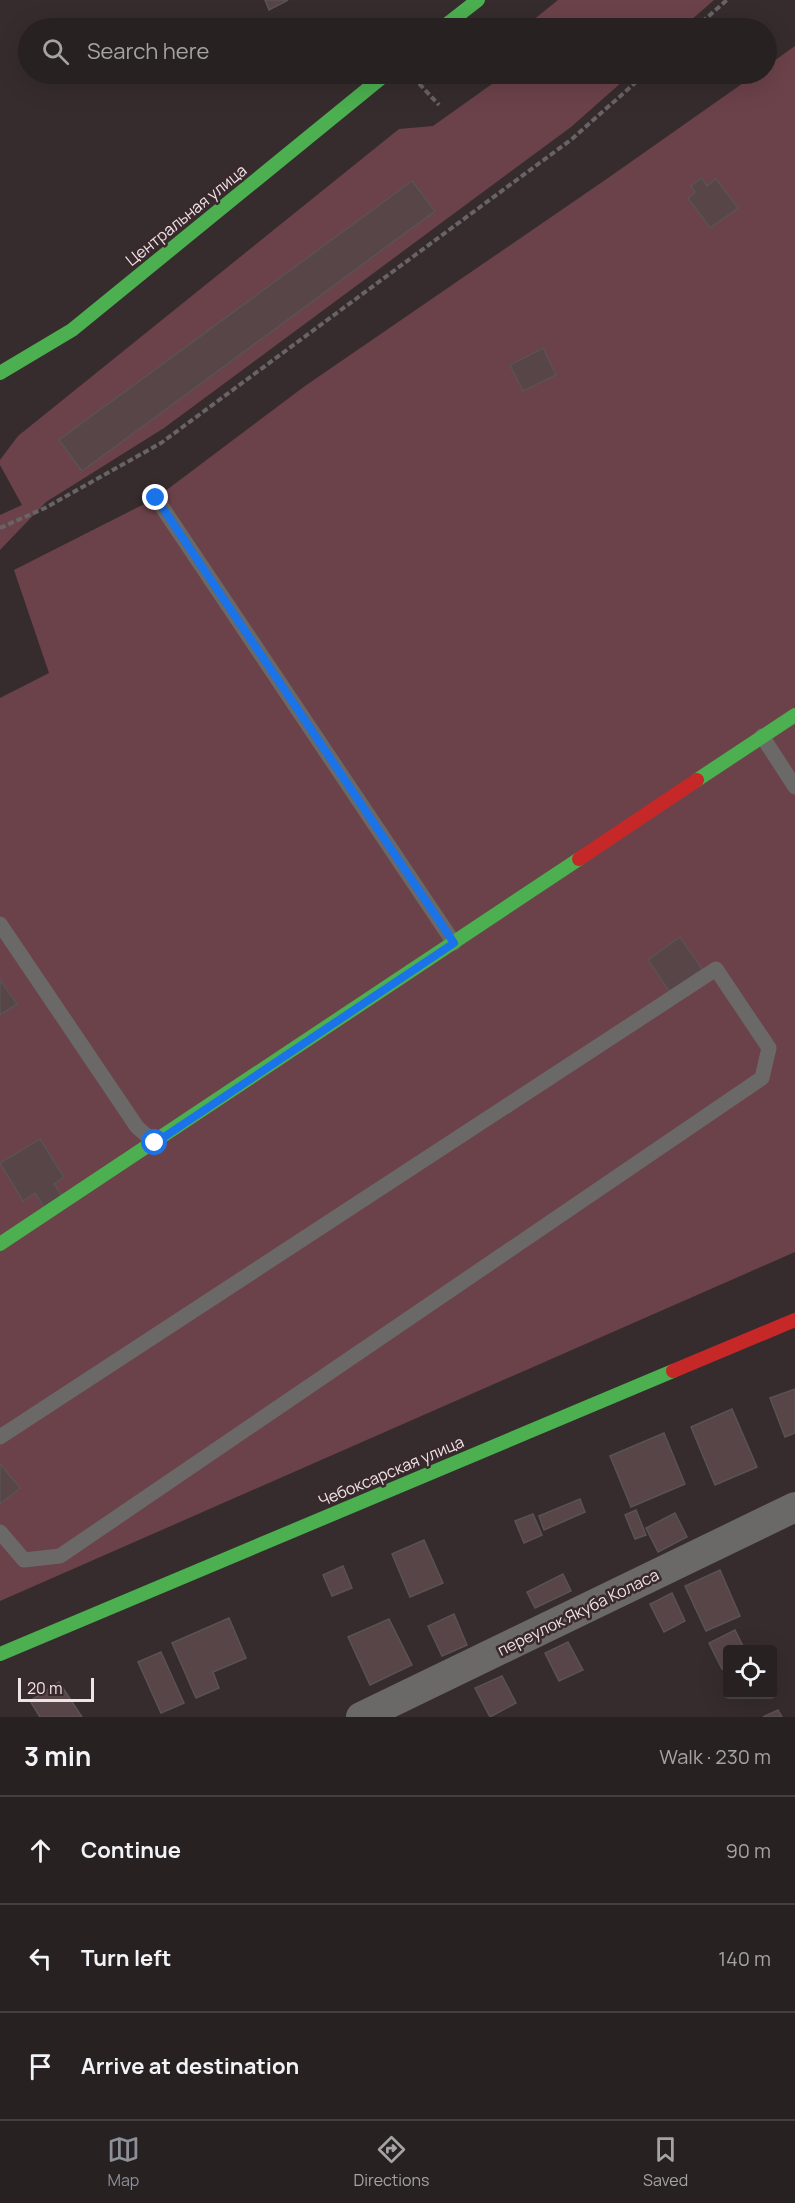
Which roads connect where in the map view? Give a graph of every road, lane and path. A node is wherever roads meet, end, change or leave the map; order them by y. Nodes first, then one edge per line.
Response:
1 (478, 0) edge
2 (727, 0) edge
3 (455, 18) edge
4 (706, 18) edge
5 (374, 84) edge
6 (420, 84) edge
7 (634, 84) edge
8 (439, 105) dead end
9 (0, 373) edge
10 (156, 498) dead end
11 (0, 528) edge
12 (795, 715) edge
13 (762, 736) junction
14 (795, 787) edge
15 (0, 924) edge
16 (454, 943) junction
17 (155, 1143) junction
18 (0, 1244) edge
19 (795, 1320) edge
20 (0, 1437) edge
21 (795, 1507) edge
22 (0, 1532) edge
23 (0, 1654) edge
24 (361, 1717) edge

1 - 3 street
2 - 4 path
5 - 9 street, Центральная улица
6 - 8 path
7 - 11 path
10 - 16 lane
12 - 13 street
13 - 14 lane
13 - 16 street
15 - 17 lane
16 - 17 street
17 - 18 street
19 - 23 street, Чебоксарская улица
20 - 22 lane
21 - 24 street, переулок Якуба Коласа

